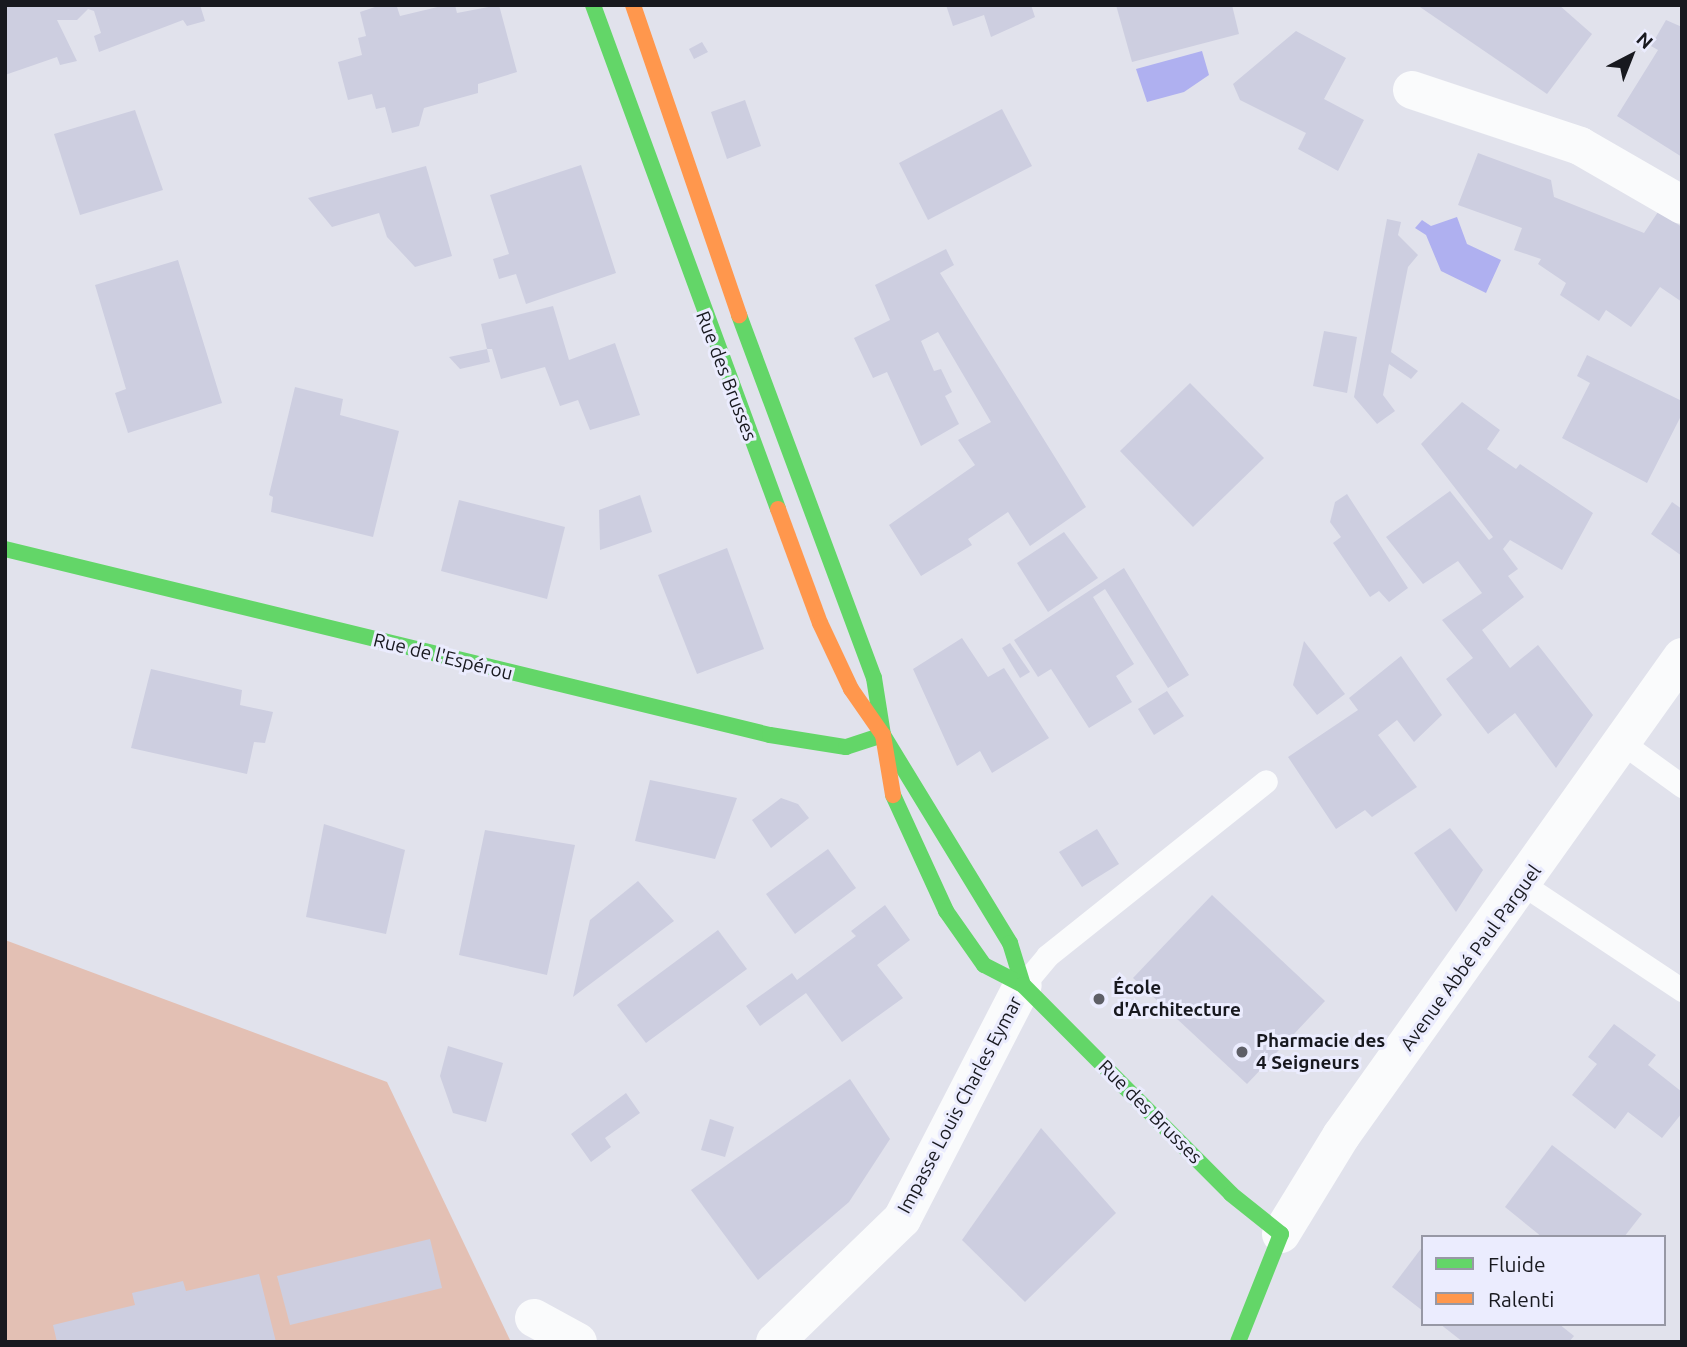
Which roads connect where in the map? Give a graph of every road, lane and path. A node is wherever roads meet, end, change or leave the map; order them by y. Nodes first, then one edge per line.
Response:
1 (593, 5) edge
2 (634, 5) edge
3 (1412, 90) dead end
4 (1682, 205) edge
5 (5, 549) edge
6 (1682, 657) edge
7 (883, 735) junction
8 (1624, 744) junction
9 (1266, 781) dead end
10 (1682, 786) edge
11 (1524, 885) junction
12 (1023, 985) junction
13 (1682, 990) edge
14 (1281, 1234) junction
15 (534, 1318) dead end
16 (578, 1342) edge
17 (775, 1342) edge
18 (1238, 1342) edge

1 - 7 street, Rue des Brusses
2 - 7 street, Rue des Brusses
3 - 4 street
5 - 7 street, Rue de l'Espérou
6 - 8 street, Avenue Abbé Paul Parguel
7 - 12 street, Rue des Brusses
7 - 12 street, Rue des Brusses
8 - 10 lane
8 - 11 street, Avenue Abbé Paul Parguel
9 - 12 lane
11 - 13 lane
11 - 14 street, Avenue Abbé Paul Parguel
12 - 14 street, Rue des Brusses
12 - 17 street, Impasse Louis Charles Eymar
14 - 18 street, Avenue Abbé Paul Parguel
15 - 16 street

